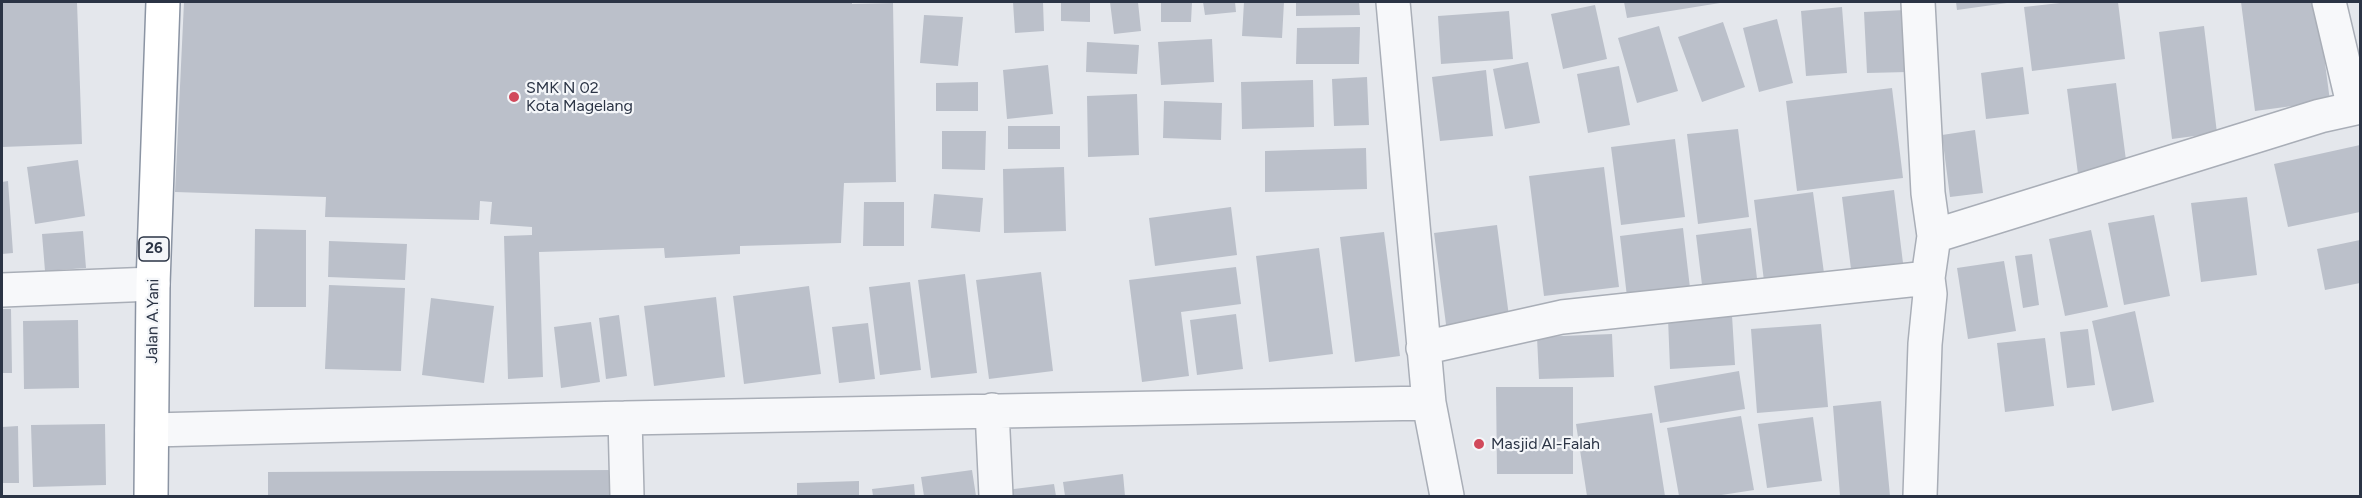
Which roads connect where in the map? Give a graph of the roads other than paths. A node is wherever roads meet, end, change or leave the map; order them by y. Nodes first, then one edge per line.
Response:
1 (163, 2) edge
2 (1393, 2) edge
3 (1918, 2) edge
4 (2329, 2) edge
5 (2357, 108) edge
6 (1934, 236) junction
7 (1928, 278) junction
8 (153, 284) junction
9 (2, 290) edge
10 (1423, 348) junction
11 (1429, 403) junction
12 (992, 410) junction
13 (625, 418) junction
14 (152, 430) junction
15 (152, 496) edge
16 (627, 496) edge
17 (996, 496) edge
18 (1447, 496) edge
19 (1920, 496) edge

1 - 8 highway, Jalan A.Yani / 26
2 - 10 street
3 - 6 street
4 - 5 street
5 - 6 street
6 - 7 street
7 - 10 street
7 - 19 street
8 - 9 street
8 - 14 highway, Jalan A.Yani / 26
10 - 11 street
11 - 12 street
11 - 18 street
12 - 13 street
12 - 17 street
13 - 14 street
13 - 16 street
14 - 15 highway, Jalan A.Yani / 26

